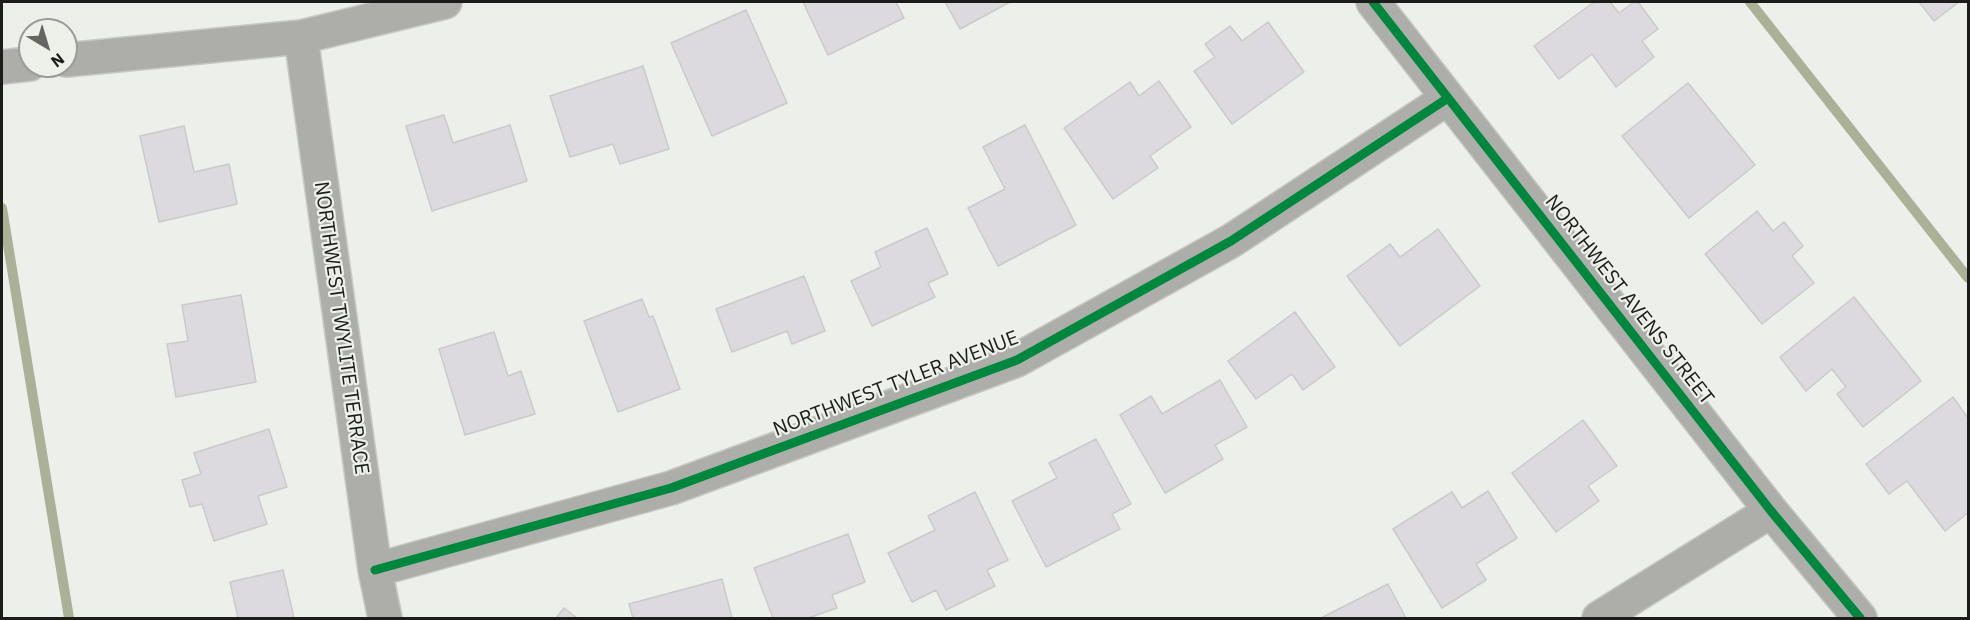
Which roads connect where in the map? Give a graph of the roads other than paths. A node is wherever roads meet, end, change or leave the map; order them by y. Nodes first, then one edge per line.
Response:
1 (445, 2) edge
2 (1373, 2) edge
3 (301, 37) junction
4 (78, 59) edge
5 (18, 65) edge
6 (2, 67) edge
7 (1448, 98) junction
8 (1772, 511) junction
9 (375, 570) junction
10 (385, 618) edge
11 (1599, 618) edge
12 (1860, 618) edge

1 - 3 street
2 - 7 street, NORTHWEST AVENS STREET
3 - 4 street
3 - 9 street, NORTHWEST TWYLITE TERRACE
5 - 6 street
7 - 8 street, NORTHWEST AVENS STREET
7 - 9 street, NORTHWEST TYLER AVENUE
8 - 11 street
8 - 12 street, NORTHWEST AVENS STREET
9 - 10 street, NORTHWEST TWYLITE TERRACE

